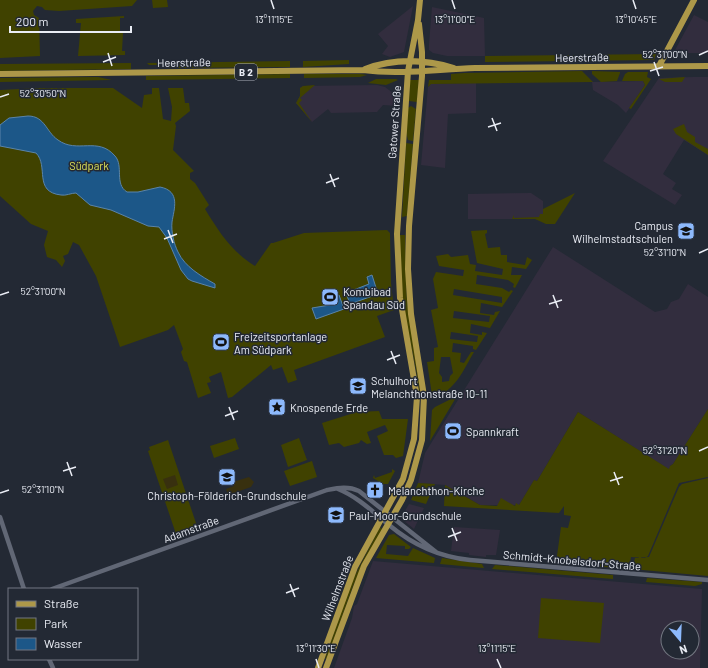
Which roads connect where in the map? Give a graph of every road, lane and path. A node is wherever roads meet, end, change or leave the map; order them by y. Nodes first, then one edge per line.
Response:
1 (420, 0) edge
2 (694, 0) edge
3 (418, 20) junction
4 (409, 60) junction
5 (422, 61) junction
6 (659, 66) junction
7 (708, 66) edge
8 (456, 69) junction
9 (363, 70) junction
10 (408, 71) junction
11 (422, 71) junction
12 (2, 74) edge
13 (397, 226) junction
14 (409, 226) junction
15 (425, 403) junction
16 (417, 404) junction
17 (414, 439) junction
18 (422, 440) junction
19 (337, 488) junction
20 (386, 513) junction
21 (0, 517) edge
22 (392, 518) junction
23 (382, 519) junction
24 (388, 525) junction
25 (436, 552) junction
26 (708, 580) edge
27 (24, 588) edge
28 (55, 588) edge
29 (321, 660) junction
30 (327, 666) edge
31 (318, 668) edge

1 - 3 main road, Gatower Straße
2 - 6 main road
3 - 4 main road, Gatower Straße
3 - 5 main road, Gatower Straße
4 - 5 main road, Heerstraße / B 2
4 - 9 main road, Heerstraße / B 2
4 - 10 main road, Gatower Straße
5 - 8 main road, Heerstraße / B 2
5 - 11 main road, Gatower Straße
6 - 7 main road, Heerstraße
6 - 8 main road, Heerstraße / B 2
8 - 11 main road, Heerstraße / B 2
9 - 10 main road, Heerstraße / B 2
9 - 12 main road, Heerstraße / B 2
10 - 11 main road, Heerstraße / B 2
10 - 13 main road, Gatower Straße
11 - 14 main road, Gatower Straße
13 - 14 main road
13 - 16 main road, Gatower Straße
14 - 15 main road, Gatower Straße
15 - 16 main road
15 - 18 main road, Wilhelmstraße
16 - 17 main road, Wilhelmstraße
17 - 18 main road
17 - 20 main road, Wilhelmstraße
18 - 22 main road, Wilhelmstraße
19 - 20 street
19 - 23 street
19 - 28 street, Adamstraße
20 - 22 street
20 - 23 main road, Wilhelmstraße
21 - 27 street
22 - 24 main road, Wilhelmstraße
22 - 25 street, Schmidt-Knobelsdorf-Straße
23 - 24 street
23 - 29 main road, Wilhelmstraße
24 - 25 street, Schmidt-Knobelsdorf-Straße
24 - 30 main road, Wilhelmstraße
25 - 26 street, Schmidt-Knobelsdorf-Straße
29 - 30 main road
29 - 31 main road, Wilhelmstraße

